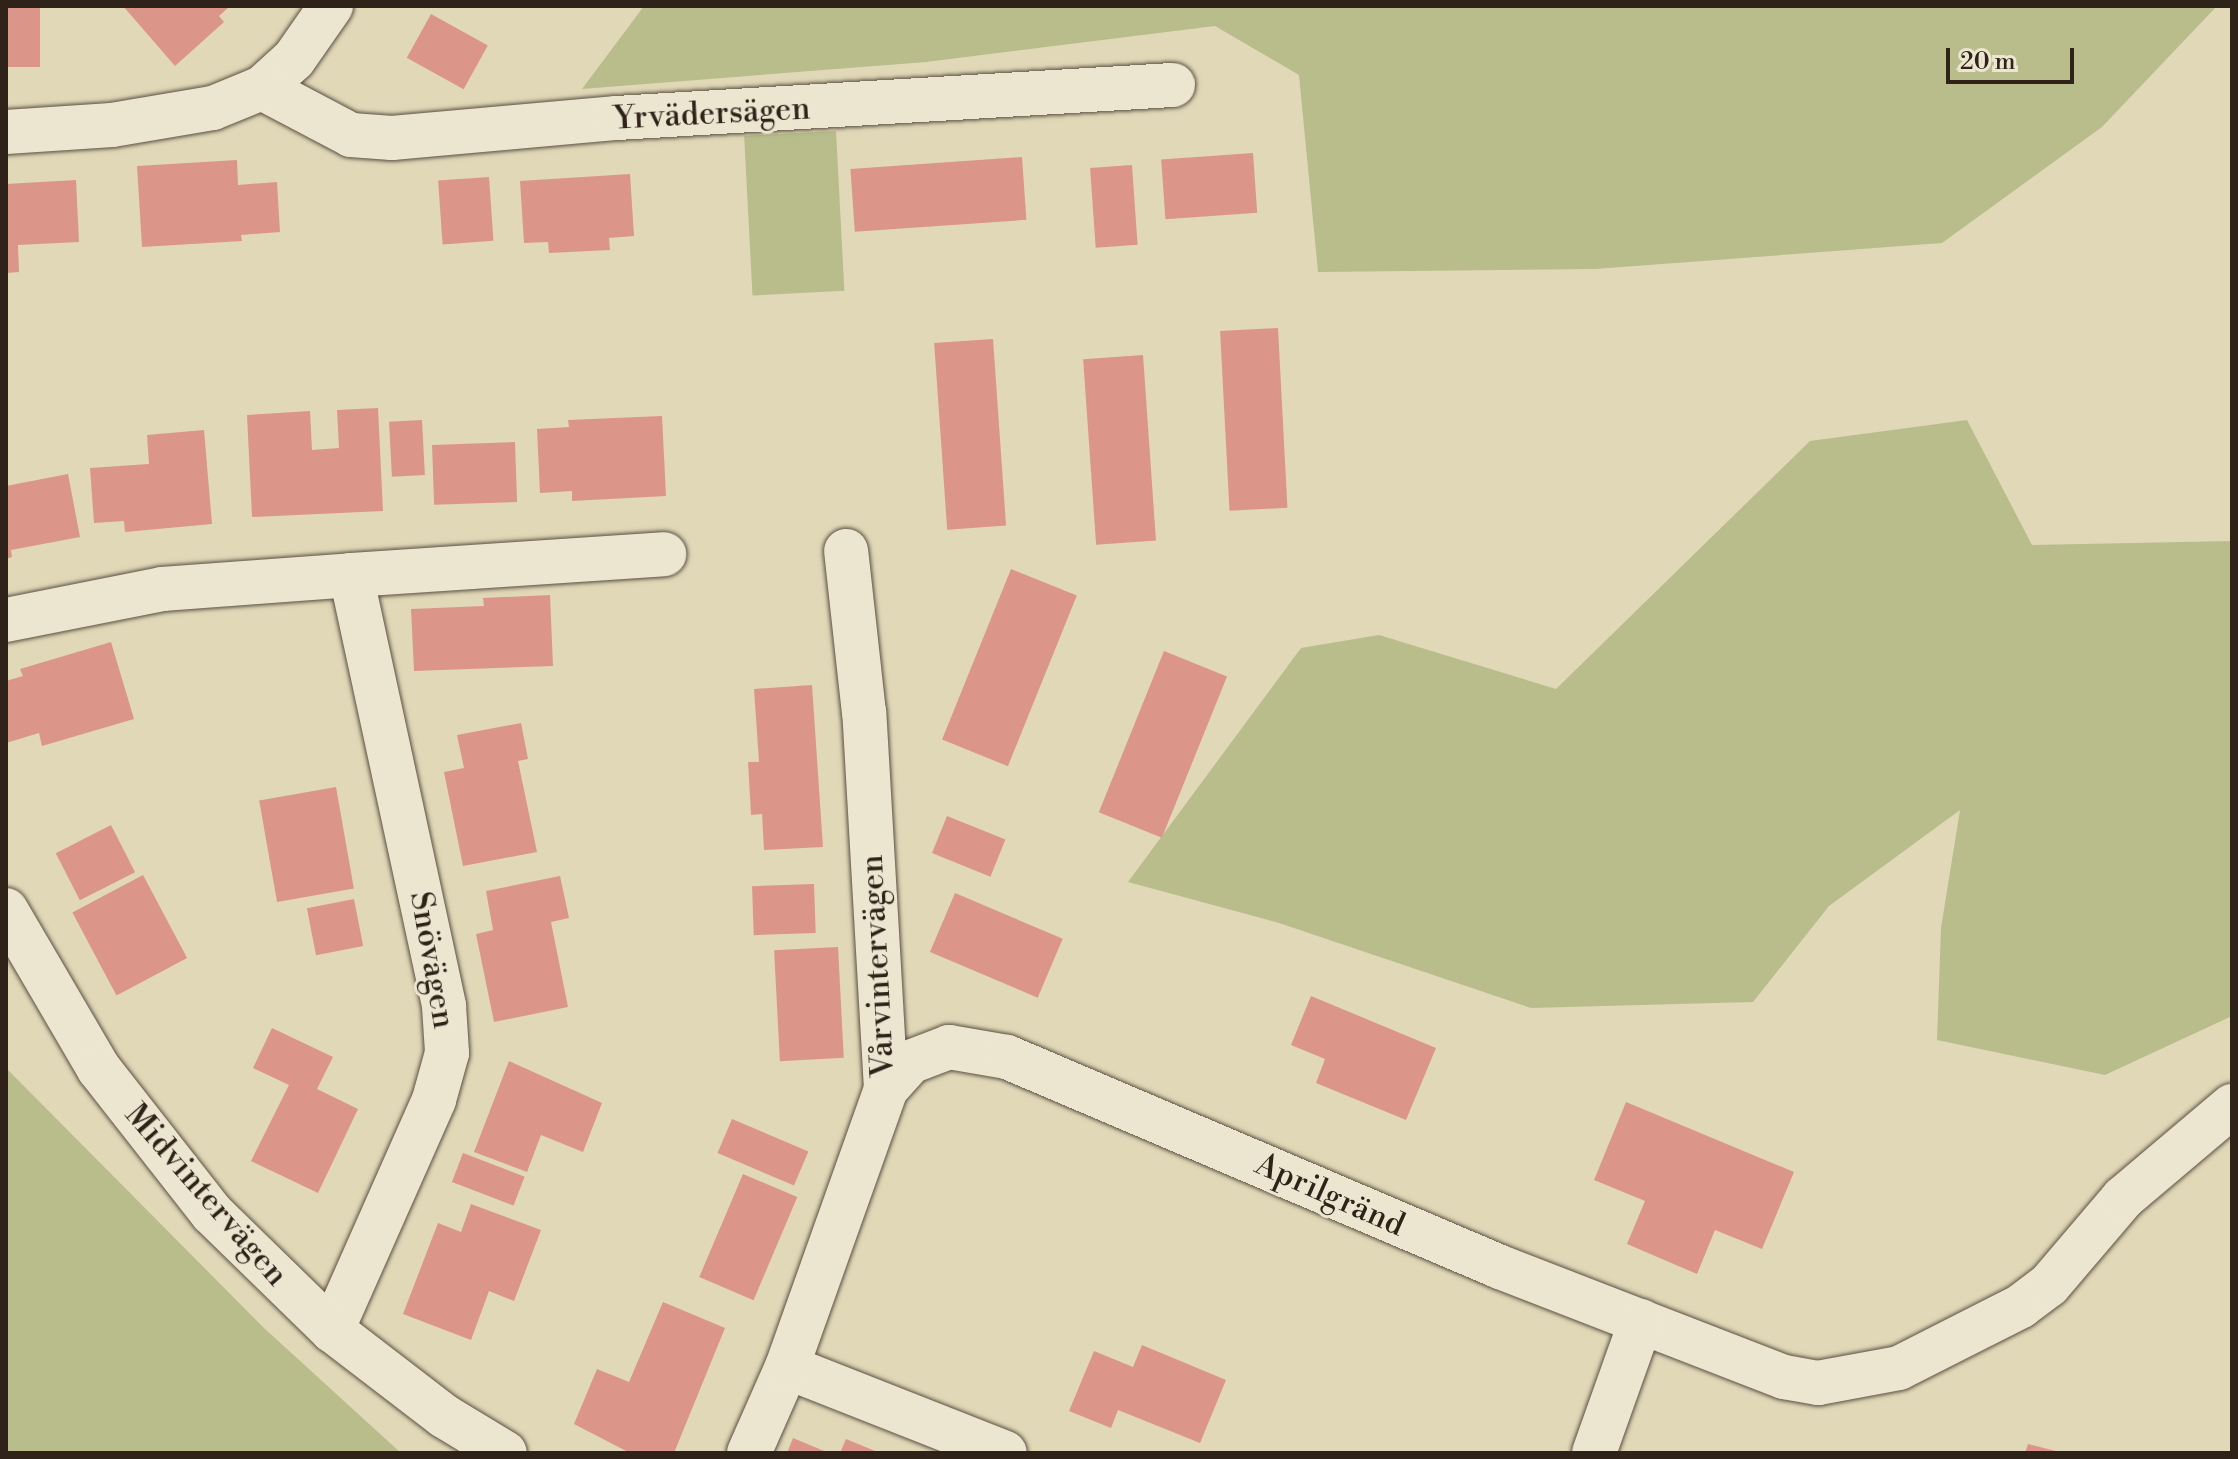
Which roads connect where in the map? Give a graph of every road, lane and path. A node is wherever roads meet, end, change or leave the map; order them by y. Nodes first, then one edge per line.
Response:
1 (331, 6) edge
2 (1173, 85) dead end
3 (262, 88) junction
4 (6, 132) edge
5 (846, 551) dead end
6 (664, 554) dead end
7 (351, 575) junction
8 (6, 620) edge
9 (6, 910) edge
10 (886, 1089) junction
11 (2232, 1106) edge
12 (1641, 1321) junction
13 (332, 1330) junction
14 (787, 1367) junction
15 (505, 1453) edge
16 (749, 1453) edge
17 (1005, 1453) edge
18 (1594, 1453) edge

1 - 3 street
2 - 3 street, Yrvädersägen
3 - 4 street
5 - 10 street, Vårvintervägen
6 - 7 street
7 - 8 street
7 - 13 street, Snövägen
9 - 13 street, Midvintervägen
10 - 12 street, Aprilgränd
10 - 14 street, Vårvintervägen
11 - 12 street, Aprilgränd
12 - 18 street
13 - 15 street, Midvintervägen
14 - 16 street, Vårvintervägen
14 - 17 street

